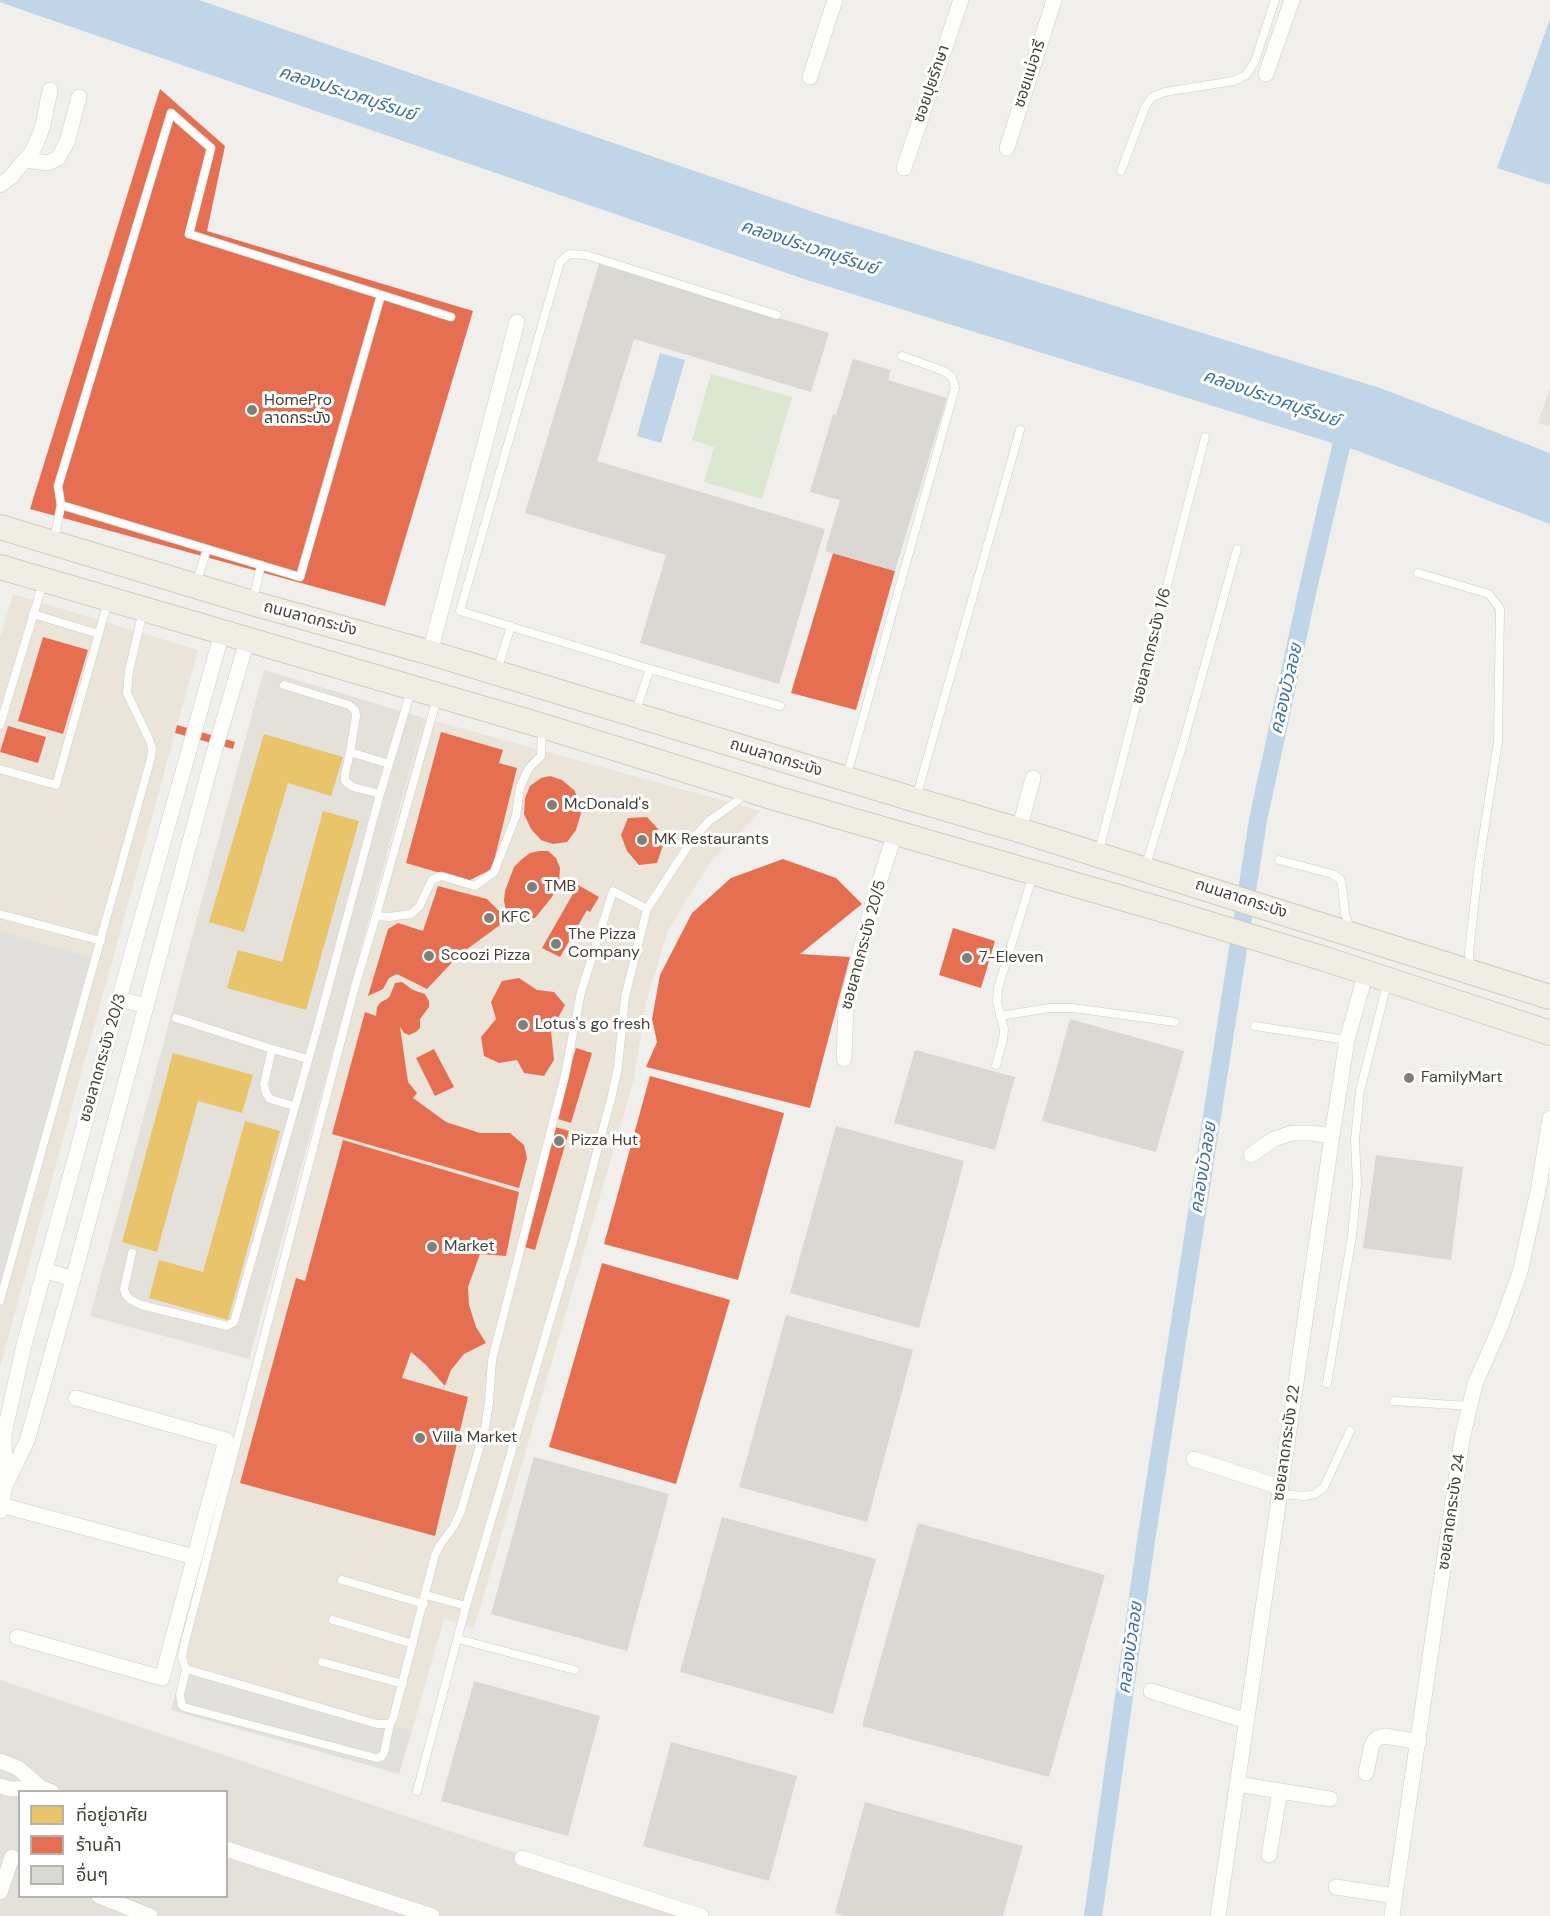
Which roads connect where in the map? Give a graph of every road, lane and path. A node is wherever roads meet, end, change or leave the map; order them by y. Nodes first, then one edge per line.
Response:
1 (835, 0) edge
2 (961, 0) edge
3 (1054, 0) edge
4 (1275, 0) edge
5 (1292, 0) edge
6 (1266, 74) dead end
7 (810, 77) dead end
8 (50, 90) dead end
9 (79, 97) dead end
10 (1007, 148) dead end
11 (25, 160) junction
12 (904, 168) dead end
13 (1121, 171) dead end
14 (0, 185) edge
15 (381, 295) junction
16 (777, 315) dead end
17 (451, 317) dead end
18 (517, 322) dead end
19 (902, 356) dead end
20 (1020, 430) dead end
21 (1205, 437) dead end
22 (61, 505) junction
23 (0, 527) edge
24 (53, 544) junction
25 (207, 549) junction
26 (1237, 549) dead end
27 (261, 565) junction
28 (0, 567) edge
29 (1418, 573) dead end
30 (44, 580) junction
31 (195, 586) junction
32 (108, 599) junction
33 (252, 603) junction
34 (144, 610) junction
35 (33, 614) junction
36 (511, 626) junction
37 (222, 633) junction
38 (99, 634) junction
39 (247, 640) junction
40 (431, 653) junction
41 (650, 669) junction
42 (497, 672) junction
43 (284, 685) dead end
44 (412, 687) junction
45 (438, 694) junction
46 (780, 706) dead end
47 (635, 714) junction
48 (0, 725) edge
49 (543, 726) junction
50 (751, 750) junction
51 (350, 752) junction
52 (389, 764) junction
53 (0, 769) edge
54 (1033, 778) dead end
55 (846, 779) junction
56 (742, 788) junction
57 (380, 794) junction
58 (916, 800) junction
59 (168, 827) junction
60 (1019, 830) junction
61 (896, 833) junction
62 (192, 834) junction
63 (1098, 855) junction
64 (1280, 860) dead end
65 (1145, 870) junction
66 (1034, 874) junction
67 (647, 909) junction
68 (0, 914) edge
69 (376, 916) junction
70 (1352, 934) junction
71 (101, 941) junction
72 (1470, 971) junction
73 (1377, 976) junction
74 (1550, 997) edge
75 (119, 999) junction
76 (147, 1006) junction
77 (1000, 1016) junction
78 (176, 1018) dead end
79 (1174, 1022) dead end
80 (1255, 1026) dead end
81 (1550, 1034) edge
82 (1347, 1040) junction
83 (272, 1048) junction
84 (309, 1059) junction
85 (844, 1059) dead end
86 (996, 1065) dead end
87 (294, 1106) junction
88 (1550, 1118) edge
89 (1332, 1136) junction
90 (1251, 1155) dead end
91 (132, 1252) dead end
92 (44, 1270) junction
93 (73, 1279) junction
94 (0, 1301) edge
95 (24, 1346) junction
96 (52, 1353) junction
97 (1327, 1383) dead end
98 (76, 1398) dead end
99 (1394, 1401) dead end
100 (1469, 1406) junction
101 (1350, 1431) dead end
102 (1194, 1459) dead end
103 (5, 1486) junction
104 (1280, 1491) junction
105 (1, 1508) edge
106 (194, 1557) junction
107 (342, 1580) dead end
108 (426, 1595) junction
109 (424, 1604) junction
110 (466, 1606) junction
111 (333, 1620) dead end
112 (17, 1637) dead end
113 (458, 1639) junction
114 (413, 1644) junction
115 (322, 1662) dead end
116 (186, 1669) junction
117 (575, 1670) dead end
118 (403, 1684) junction
119 (1151, 1691) dead end
120 (1246, 1721) junction
121 (390, 1724) junction
122 (1419, 1742) junction
123 (0, 1761) edge
124 (1366, 1773) dead end
125 (1238, 1784) junction
126 (0, 1786) edge
127 (47, 1790) edge
128 (417, 1791) dead end
129 (1280, 1791) junction
130 (1330, 1799) dead end
131 (228, 1850) edge
132 (1269, 1855) dead end
133 (10, 1858) edge
134 (522, 1858) dead end
135 (6, 1880) edge
136 (1336, 1887) dead end
137 (1395, 1896) junction
138 (104, 1898) edge
139 (150, 1916) edge
140 (432, 1916) edge
141 (701, 1916) edge
142 (1218, 1916) edge
143 (1392, 1916) edge

1 - 7 street
2 - 12 street, ซอยปุยรักษา
3 - 10 street, ซอยแม่อารี
4 - 13 lane
5 - 6 street
8 - 11 street
9 - 11 street
11 - 14 street
15 - 17 lane
15 - 22 lane
15 - 27 lane
16 - 36 lane
18 - 40 street
19 - 55 lane
20 - 58 lane
21 - 63 lane, ซอยลาดกระบัง 1/6
22 - 24 lane
22 - 25 lane
23 - 24 main road, ถนนลาดกระบัง
24 - 31 main road, ถนนลาดกระบัง
25 - 27 lane
25 - 31 lane
26 - 65 lane
27 - 33 lane
28 - 30 main road, ถนนลาดกระบัง
29 - 72 lane
30 - 32 main road, ถนนลาดกระบัง
30 - 35 lane
31 - 33 main road, ถนนลาดกระบัง
32 - 34 main road, ถนนลาดกระบัง
32 - 38 lane
33 - 40 main road, ถนนลาดกระบัง
34 - 37 main road, ถนนลาดกระบัง
34 - 71 lane
35 - 38 lane
35 - 48 lane
36 - 41 lane
36 - 42 lane
37 - 39 main road, ถนนลาดกระบัง
37 - 59 street, ซอยลาดกระบัง 20/3
38 - 53 lane
39 - 44 main road, ถนนลาดกระบัง
39 - 62 street, ซอยลาดกระบัง 20/3
40 - 42 main road, ถนนลาดกระบัง
41 - 46 lane
41 - 47 lane
42 - 47 main road, ถนนลาดกระบัง
43 - 51 lane
44 - 45 main road, ถนนลาดกระบัง
44 - 52 lane
45 - 49 main road, ถนนลาดกระบัง
45 - 69 lane
47 - 50 main road, ถนนลาดกระบัง
49 - 56 main road, ถนนลาดกระบัง
49 - 69 lane
50 - 55 main road, ถนนลาดกระบัง
50 - 56 main road
51 - 52 lane
51 - 57 lane
52 - 57 lane
54 - 60 street
55 - 58 main road, ถนนลาดกระบัง
56 - 61 main road, ถนนลาดกระบัง
56 - 67 lane
57 - 84 lane
58 - 60 main road, ถนนลาดกระบัง
59 - 62 street
59 - 75 street, ซอยลาดกระบัง 20/3
60 - 63 main road, ถนนลาดกระบัง
61 - 66 main road, ถนนลาดกระบัง
61 - 85 street, ซอยลาดกระบัง 20/5
62 - 76 street, ซอยลาดกระบัง 20/3
63 - 65 main road, ถนนลาดกระบัง
64 - 70 lane
65 - 70 main road, ถนนลาดกระบัง
66 - 73 main road, ถนนลาดกระบัง
66 - 77 lane
67 - 108 lane
67 - 110 lane
68 - 71 lane
69 - 116 lane
70 - 72 main road, ถนนลาดกระบัง
71 - 94 lane
72 - 74 main road, ถนนลาดกระบัง
73 - 81 main road, ถนนลาดกระบัง
73 - 82 street, ซอยลาดกระบัง 22
73 - 97 lane
75 - 76 street
75 - 92 street, ซอยลาดกระบัง 20/3
76 - 93 street, ซอยลาดกระบัง 20/3
77 - 79 lane
77 - 86 lane
78 - 83 lane
80 - 82 lane
82 - 89 street, ซอยลาดกระบัง 22
83 - 84 lane
83 - 87 lane
84 - 87 lane
87 - 91 lane
88 - 100 street, ซอยลาดกระบัง 24
89 - 90 street
89 - 104 street, ซอยลาดกระบัง 22
92 - 93 street
92 - 95 street, ซอยลาดกระบัง 20/3
93 - 96 street, ซอยลาดกระบัง 20/3
95 - 96 street
95 - 103 street, ซอยลาดกระบัง 20/3
96 - 103 street, ซอยลาดกระบัง 20/3
98 - 106 street
99 - 100 lane
100 - 122 street, ซอยลาดกระบัง 24
101 - 104 lane
102 - 104 street
103 - 105 street, ซอยลาดกระบัง 20/3
104 - 120 street, ซอยลาดกระบัง 22
105 - 106 street
106 - 112 street
107 - 109 lane
108 - 109 lane
108 - 110 lane
109 - 114 lane
110 - 113 lane
111 - 114 lane
113 - 117 lane
113 - 128 lane
114 - 118 lane
115 - 118 lane
116 - 121 lane
116 - 121 lane
118 - 121 lane
119 - 120 street
120 - 125 street, ซอยลาดกระบัง 22
122 - 124 street
122 - 137 street, ซอยลาดกระบัง 24
123 - 127 street
125 - 129 street
125 - 142 street, ซอยลาดกระบัง 22
126 - 127 street
129 - 130 street
129 - 132 street
131 - 140 street
133 - 135 street
134 - 141 street
136 - 137 street
137 - 143 street, ซอยลาดกระบัง 24
138 - 139 street

